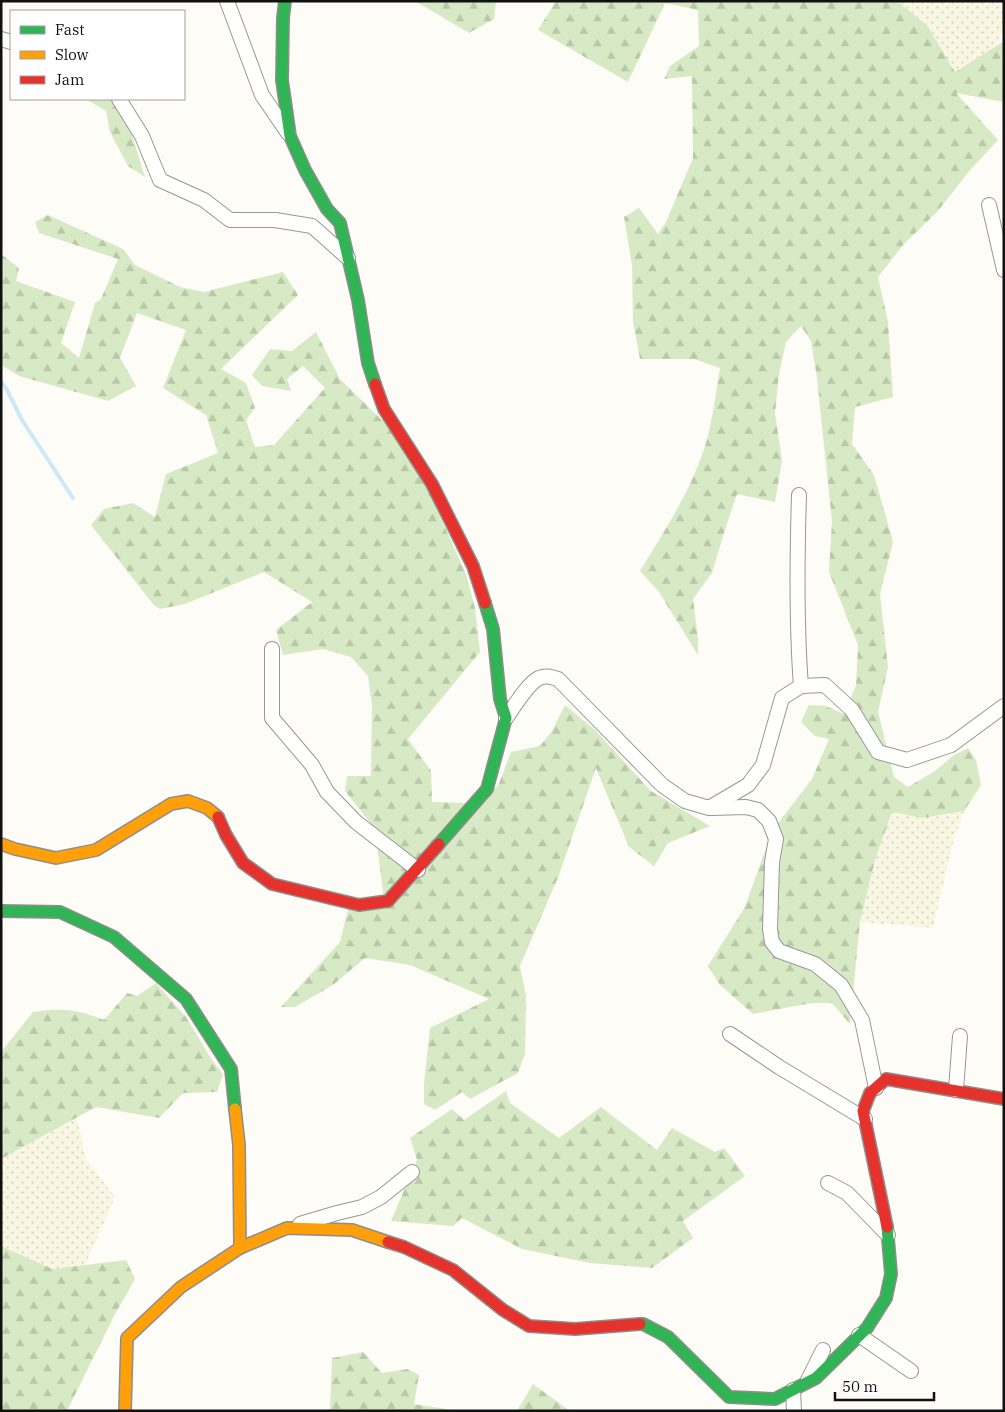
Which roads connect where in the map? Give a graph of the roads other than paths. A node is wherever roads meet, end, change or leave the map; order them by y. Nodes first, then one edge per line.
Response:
1 (227, 1) edge
2 (285, 1) edge
3 (120, 100) edge
4 (290, 136) junction
5 (989, 205) dead end
6 (349, 259) junction
7 (1004, 270) edge
8 (799, 495) dead end
9 (272, 649) dead end
10 (801, 686) junction
11 (1004, 706) edge
12 (506, 718) junction
13 (709, 808) junction
14 (1, 844) edge
15 (418, 870) junction
16 (1, 911) edge
17 (730, 1034) dead end
18 (960, 1036) dead end
19 (876, 1088) junction
20 (956, 1090) junction
21 (1004, 1099) edge
22 (865, 1119) junction
23 (412, 1172) dead end
24 (828, 1183) dead end
25 (287, 1228) junction
26 (888, 1235) junction
27 (240, 1248) junction
28 (860, 1335) junction
29 (823, 1350) dead end
30 (910, 1372) dead end
31 (807, 1382) junction
32 (792, 1390) junction
33 (729, 1397) junction
34 (125, 1411) edge
35 (740, 1411) edge
36 (794, 1411) edge

1 - 4 street
2 - 4 street
3 - 6 street
4 - 6 street
5 - 7 street
6 - 12 street
8 - 10 street
9 - 15 street
10 - 11 street
10 - 13 street
12 - 13 street
12 - 15 street
13 - 19 street
14 - 15 street
16 - 27 street
17 - 22 street
18 - 20 street
19 - 20 street
19 - 22 street
20 - 21 street
22 - 26 street
23 - 25 street
24 - 26 street
25 - 27 street
25 - 33 street
26 - 28 street
27 - 34 street
28 - 30 street
28 - 31 street
29 - 31 street
31 - 32 street
32 - 33 street
32 - 36 street
33 - 35 street

